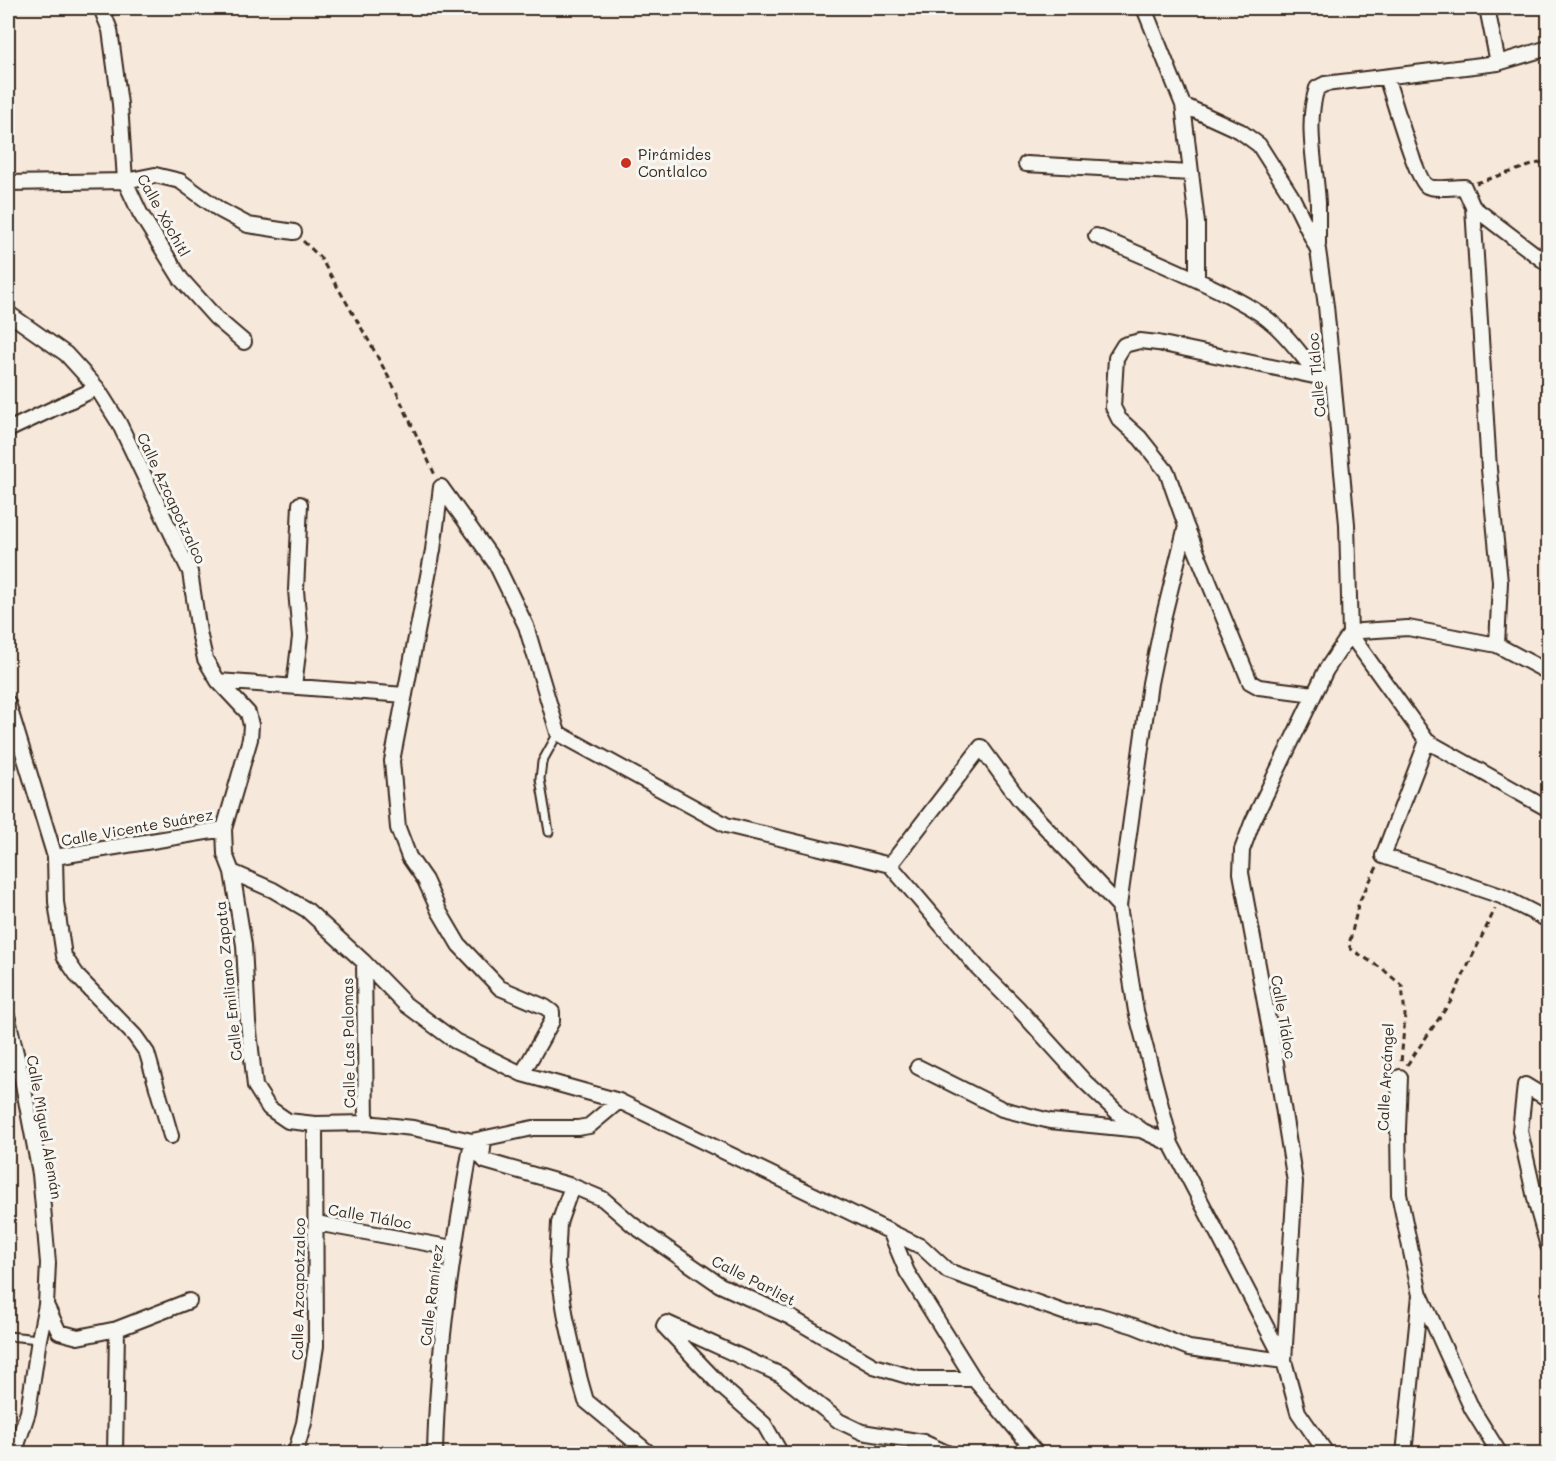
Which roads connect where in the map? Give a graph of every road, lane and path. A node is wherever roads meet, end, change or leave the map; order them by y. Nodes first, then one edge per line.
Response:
1 (100, 8) edge
2 (1144, 8) edge
3 (1487, 8) edge
4 (1548, 48) edge
5 (1498, 63) junction
6 (1386, 76) junction
7 (1183, 105) junction
8 (1548, 160) edge
9 (1026, 164) dead end
10 (1191, 173) junction
11 (125, 181) junction
12 (8, 183) edge
13 (1464, 187) junction
14 (1473, 207) junction
15 (294, 232) joint
16 (1096, 236) dead end
17 (1318, 250) junction
18 (1548, 264) edge
19 (1197, 279) junction
20 (8, 313) edge
21 (244, 342) dead end
22 (1327, 378) junction
23 (97, 388) junction
24 (8, 430) edge
25 (441, 487) junction
26 (300, 504) dead end
27 (1186, 526) junction
28 (1350, 634) junction
29 (1497, 645) junction
30 (1548, 672) edge
31 (218, 681) junction
32 (294, 686) junction
33 (1314, 694) junction
34 (405, 695) junction
35 (8, 703) edge
36 (558, 733) junction
37 (1427, 741) junction
38 (232, 800) joint
39 (1548, 810) edge
40 (224, 829) junction
41 (549, 832) dead end
42 (1383, 856) junction
43 (55, 857) junction
44 (890, 865) junction
45 (232, 872) junction
46 (1501, 896) junction
47 (1119, 906) junction
48 (1548, 920) edge
49 (364, 962) junction
50 (8, 1019) edge
51 (918, 1067) dead end
52 (522, 1074) junction
53 (1400, 1077) junction
54 (1548, 1099) edge
55 (619, 1101) junction
56 (366, 1123) junction
57 (315, 1124) junction
58 (1143, 1131) junction
59 (171, 1136) dead end
60 (478, 1140) junction
61 (1171, 1144) junction
62 (572, 1186) junction
63 (316, 1223) junction
64 (890, 1231) junction
65 (1548, 1246) edge
66 (453, 1248) junction
67 (1420, 1295) junction
68 (189, 1301) dead end
69 (46, 1305) junction
70 (117, 1329) junction
71 (8, 1336) edge
72 (39, 1339) junction
73 (1284, 1361) junction
74 (974, 1379) junction
75 (14, 1454) edge
76 (115, 1454) edge
77 (295, 1454) edge
78 (435, 1454) edge
79 (650, 1454) edge
80 (781, 1454) edge
81 (949, 1454) edge
82 (1037, 1454) edge
83 (1327, 1454) edge
84 (1404, 1454) edge
85 (1500, 1454) edge

1 - 11 street, Calle Xóchitl
2 - 7 street
3 - 5 street
4 - 5 street
5 - 6 street
6 - 13 street
6 - 17 street
7 - 10 street
7 - 17 street, Calle Tláloc
8 - 13 path
9 - 10 street
10 - 19 street
11 - 12 street
11 - 15 street
11 - 21 street, Calle Xóchitl
13 - 14 street
14 - 18 street
14 - 29 street
15 - 25 path
16 - 19 street
17 - 22 street, Calle Tláloc
19 - 22 street
20 - 23 street, Calle Azcapotzalco
22 - 27 street
22 - 28 street, Calle Tláloc
23 - 24 street
23 - 31 street, Calle Azcapotzalco
25 - 34 street
25 - 36 street
26 - 32 street
27 - 33 street
27 - 47 street
28 - 29 street
28 - 33 street, Calle Tláloc
28 - 37 street
29 - 30 street
31 - 32 street
31 - 38 street, Calle Azcapotzalco
32 - 34 street
33 - 73 street, Calle Tláloc
34 - 52 street
35 - 43 street, Calle Vicente Suárez
36 - 41 lane
36 - 44 street
37 - 39 street
37 - 42 street
38 - 40 street, Calle Emiliano Zapata
40 - 43 street, Calle Vicente Suárez
40 - 45 street, Calle Emiliano Zapata
42 - 46 street
42 - 53 path, Calle Arcángel
43 - 59 street, Calle Vicente Suárez
44 - 47 street
44 - 58 street
45 - 49 street
45 - 57 street, Calle Emiliano Zapata
46 - 48 street
46 - 53 path
47 - 61 street
49 - 52 street
49 - 56 street, Calle Las Palomas
50 - 69 street, Calle Miguel Alemán
51 - 58 street
52 - 55 street
53 - 67 street, Calle Arcángel
54 - 65 street
55 - 60 street
55 - 64 street
56 - 57 street
56 - 60 street
57 - 63 street, Calle Azcapotzalco
58 - 61 street
60 - 62 street, Calle Parliet
60 - 66 street, Calle Ramírez
61 - 73 street
62 - 74 street, Calle Parliet
62 - 79 street
63 - 66 street, Calle Tláloc
63 - 77 street, Calle Azcapotzalco
64 - 73 street
64 - 74 street
66 - 78 street, Calle Ramírez
67 - 84 street, Calle Arcángel
67 - 85 street
68 - 70 street
69 - 70 street
69 - 72 street, Calle Miguel Alemán
70 - 76 street
71 - 72 lane
72 - 75 street, Calle Miguel Alemán
73 - 83 street
74 - 82 street
80 - 81 street

